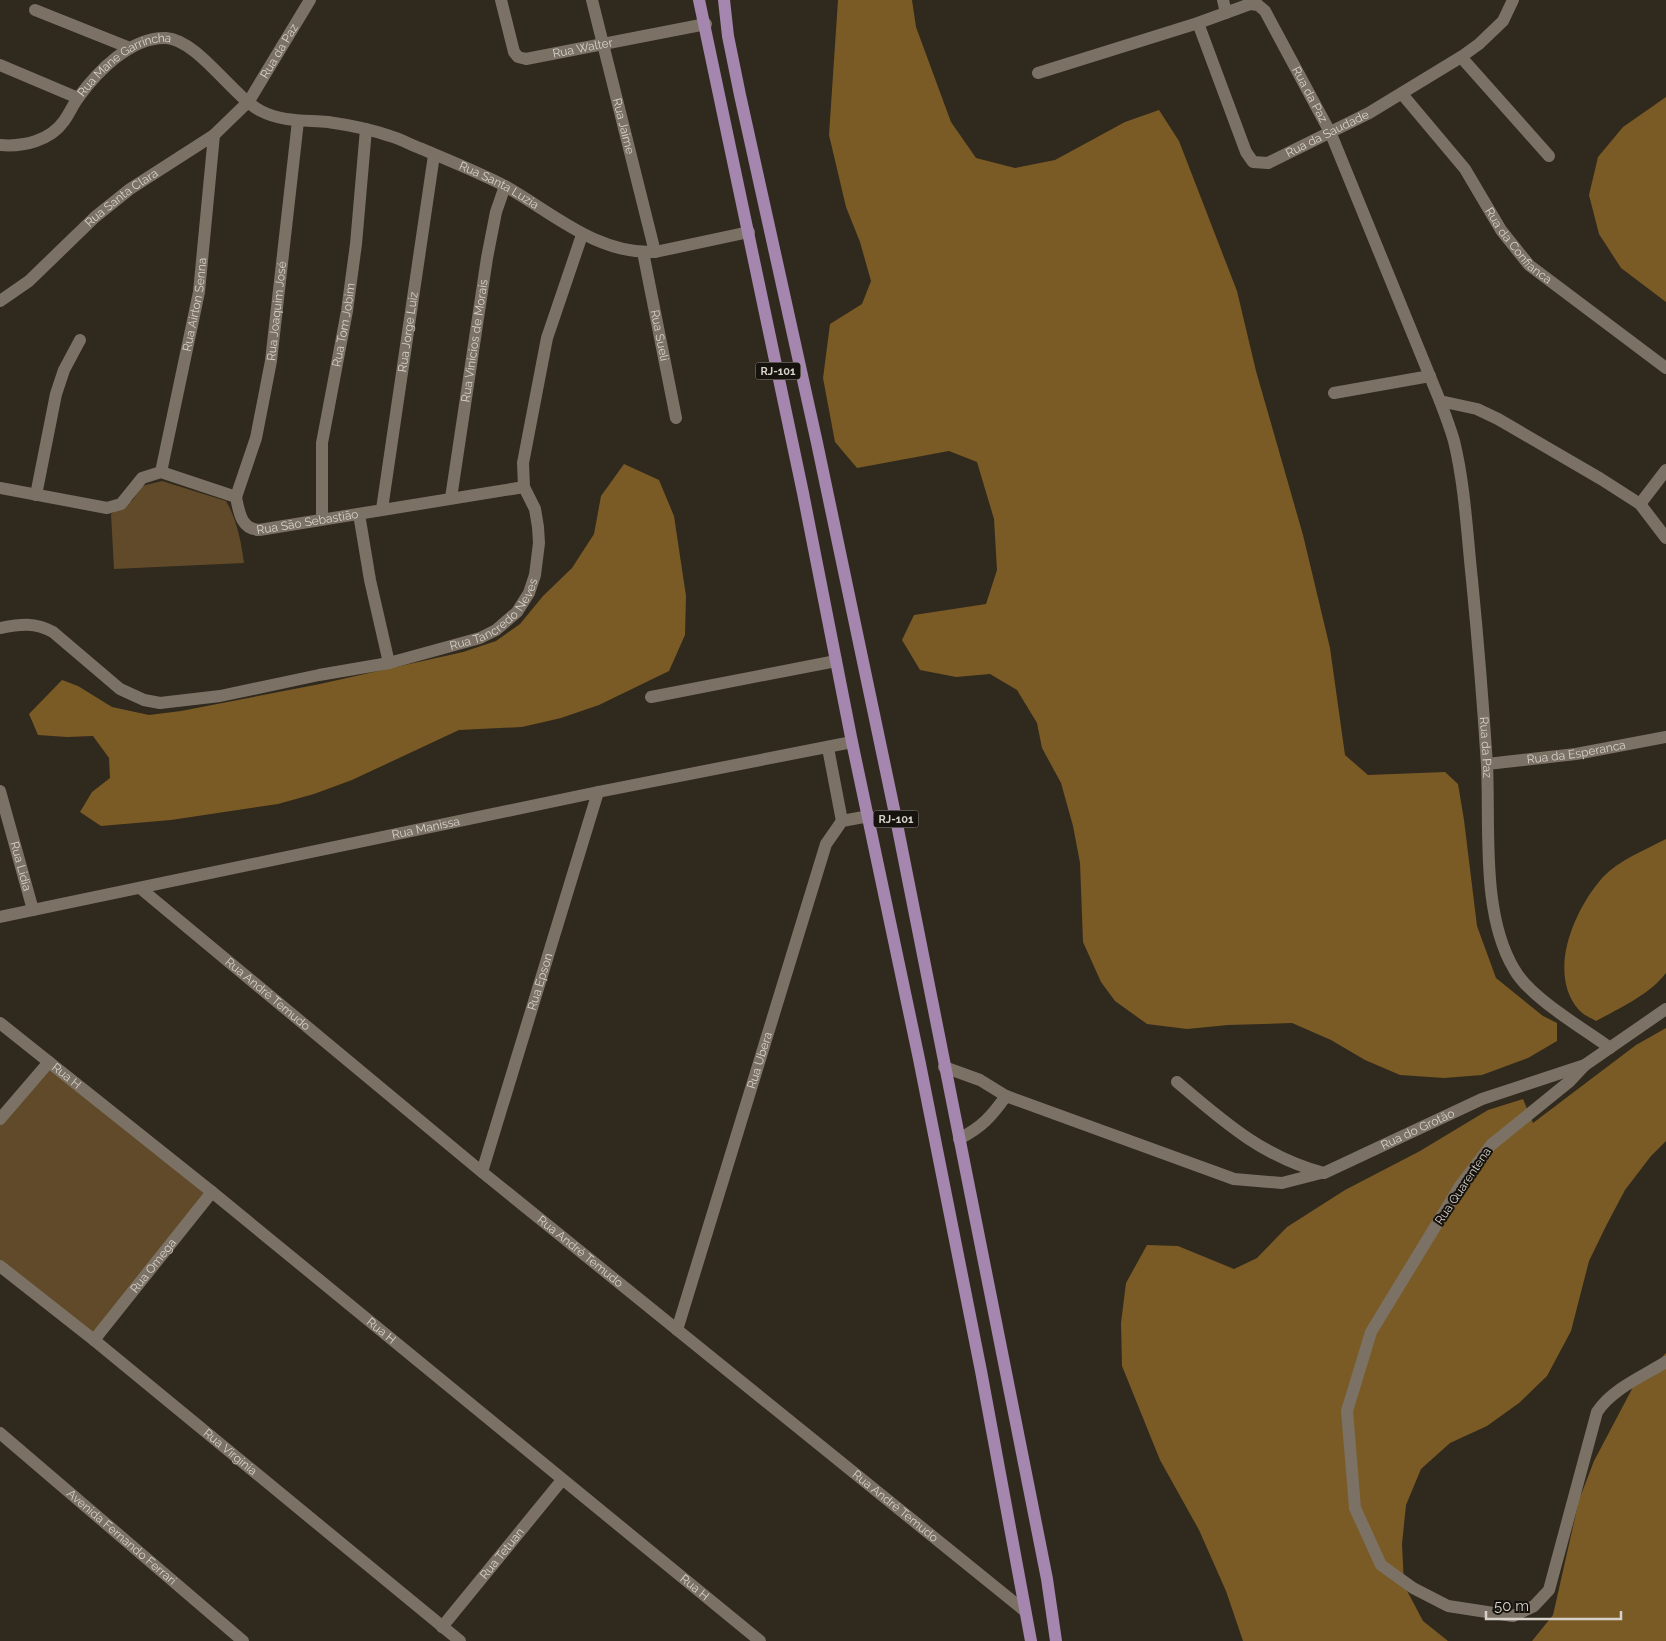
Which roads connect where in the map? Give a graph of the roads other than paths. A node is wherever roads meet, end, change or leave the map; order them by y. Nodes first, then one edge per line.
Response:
1 (310, 0) edge
2 (501, 0) edge
3 (592, 0) edge
4 (699, 0) edge
5 (724, 0) edge
6 (1513, 0) edge
7 (1224, 6) edge
8 (35, 10) dead end
9 (1198, 23) junction
10 (706, 24) junction
11 (602, 44) junction
12 (130, 48) junction
13 (1461, 57) junction
14 (0, 65) edge
15 (1038, 73) dead end
16 (1402, 94) junction
17 (78, 98) junction
18 (249, 102) junction
19 (298, 120) junction
20 (366, 129) junction
21 (214, 134) junction
22 (1331, 134) junction
23 (0, 145) edge
24 (434, 154) junction
25 (1549, 156) dead end
26 (504, 186) junction
27 (749, 232) junction
28 (582, 235) junction
29 (649, 252) junction
30 (0, 301) edge
31 (80, 340) dead end
32 (1666, 368) edge
33 (1430, 376) junction
34 (1334, 393) dead end
35 (1440, 401) junction
36 (676, 418) dead end
37 (1666, 470) edge
38 (161, 472) junction
39 (524, 487) junction
40 (0, 488) edge
41 (36, 495) junction
42 (236, 497) junction
43 (451, 498) junction
44 (1640, 504) junction
45 (382, 509) junction
46 (360, 514) junction
47 (322, 518) junction
48 (1666, 538) edge
49 (0, 628) edge
50 (836, 661) junction
51 (389, 663) junction
52 (651, 697) dead end
53 (1666, 737) edge
54 (852, 742) junction
55 (828, 748) junction
56 (1487, 764) junction
57 (0, 791) edge
58 (598, 792) junction
59 (869, 816) junction
60 (842, 821) junction
61 (140, 888) junction
62 (33, 910) junction
63 (0, 917) edge
64 (1666, 1009) edge
65 (0, 1023) edge
66 (1610, 1048) junction
67 (49, 1062) junction
68 (1584, 1065) junction
69 (944, 1067) junction
70 (1177, 1082) dead end
71 (1006, 1096) junction
72 (0, 1119) edge
73 (959, 1139) junction
74 (482, 1172) junction
75 (1324, 1173) junction
76 (212, 1192) junction
77 (0, 1266) edge
78 (677, 1330) junction
79 (94, 1340) junction
80 (1666, 1362) edge
81 (0, 1434) edge
82 (562, 1480) junction
83 (1025, 1611) junction
84 (442, 1627) junction
85 (243, 1641) edge
86 (460, 1641) edge
87 (760, 1641) edge
88 (1031, 1641) edge
89 (1056, 1641) edge

1 - 18 street, Rua da Paz
2 - 11 street, Rua Walter
3 - 11 street, Rua Jaime
4 - 10 main road, RJ-101
5 - 69 main road, RJ-101
6 - 13 street, Rua da Saudade
7 - 9 street, Rua da Paz
7 - 22 street, Rua da Paz
8 - 12 street
9 - 15 street, Rua da Paz
9 - 22 street, Rua da Saudade
10 - 11 street, Rua Walter
10 - 27 main road, RJ-101
11 - 29 street, Rua Jaime
12 - 17 street, Rua Mane Garrincha
12 - 18 street, Rua Mane Garrincha
13 - 16 street, Rua da Saudade
13 - 25 street
14 - 17 street
16 - 22 street, Rua da Saudade
16 - 32 street, Rua da Confianca
17 - 23 street, Rua Mane Garrincha
18 - 19 street, Rua Santa Luzia
18 - 21 street, Rua Santa Clara
19 - 20 street, Rua Santa Luzia
19 - 42 street, Rua Joaquim José
20 - 24 street, Rua Santa Luzia
20 - 47 street, Rua Tom Jobim
21 - 30 street, Rua Santa Clara
21 - 38 street, Rua Airton Senna
22 - 33 street, Rua da Paz
24 - 26 street, Rua Santa Luzia
24 - 45 street, Rua Jorge Luiz
26 - 28 street, Rua Santa Luzia
26 - 43 street, Rua Vinicios de Morais
27 - 29 street, Rua Santa Luzia
27 - 50 main road, RJ-101
28 - 29 street, Rua Santa Luzia
28 - 39 street, Rua Tancredo Neves
29 - 36 street, Rua Sueli
31 - 41 street
33 - 34 street
33 - 35 street, Rua da Paz
35 - 44 street
35 - 56 street, Rua da Paz
37 - 44 street
38 - 41 street
38 - 42 street
39 - 43 street, Rua Sāo Sebastiāo
39 - 51 street, Rua Tancredo Neves
40 - 41 street
42 - 47 street, Rua Sāo Sebastiāo
43 - 45 street, Rua Sāo Sebastiāo
44 - 48 street
45 - 46 street, Rua Sāo Sebastiāo
46 - 47 street, Rua Sāo Sebastiāo
46 - 51 street
49 - 51 street, Rua Tancredo Neves
50 - 52 street
50 - 54 main road, RJ-101
53 - 56 street, Rua da Esperanca
54 - 55 street, Rua Manissa
54 - 59 main road, RJ-101
55 - 58 street, Rua Manissa
55 - 60 street
56 - 66 street, Rua da Paz
57 - 62 street, Rua Lidia
58 - 61 street, Rua Manissa
58 - 74 street, Rua Epson
59 - 60 street
59 - 83 main road, RJ-101
60 - 78 street, Rua Ubera
61 - 62 street, Rua Manissa
61 - 74 street, Rua André Temudo
62 - 63 street, Rua Manissa
64 - 66 street, Rua do Grotão
65 - 67 street, Rua H
66 - 68 street, Rua do Grotão
67 - 72 street
67 - 76 street, Rua H
68 - 75 street, Rua do Grotão
68 - 80 street, Rua Quarentena
69 - 71 street, Rua do Grotão
69 - 73 main road, RJ-101
70 - 75 street
71 - 73 street
71 - 75 street, Rua do Grotão
73 - 89 main road, RJ-101
74 - 78 street, Rua André Temudo
76 - 79 street, Rua Omega
76 - 82 street, Rua H
77 - 79 street, Rua Virginia
78 - 83 street, Rua André Temudo
79 - 84 street, Rua Virginia
81 - 85 street, Avenida Fernando Ferrari
82 - 84 street, Rua Tetuan
82 - 87 street, Rua H
83 - 88 main road, RJ-101
84 - 86 street, Rua Virginia

